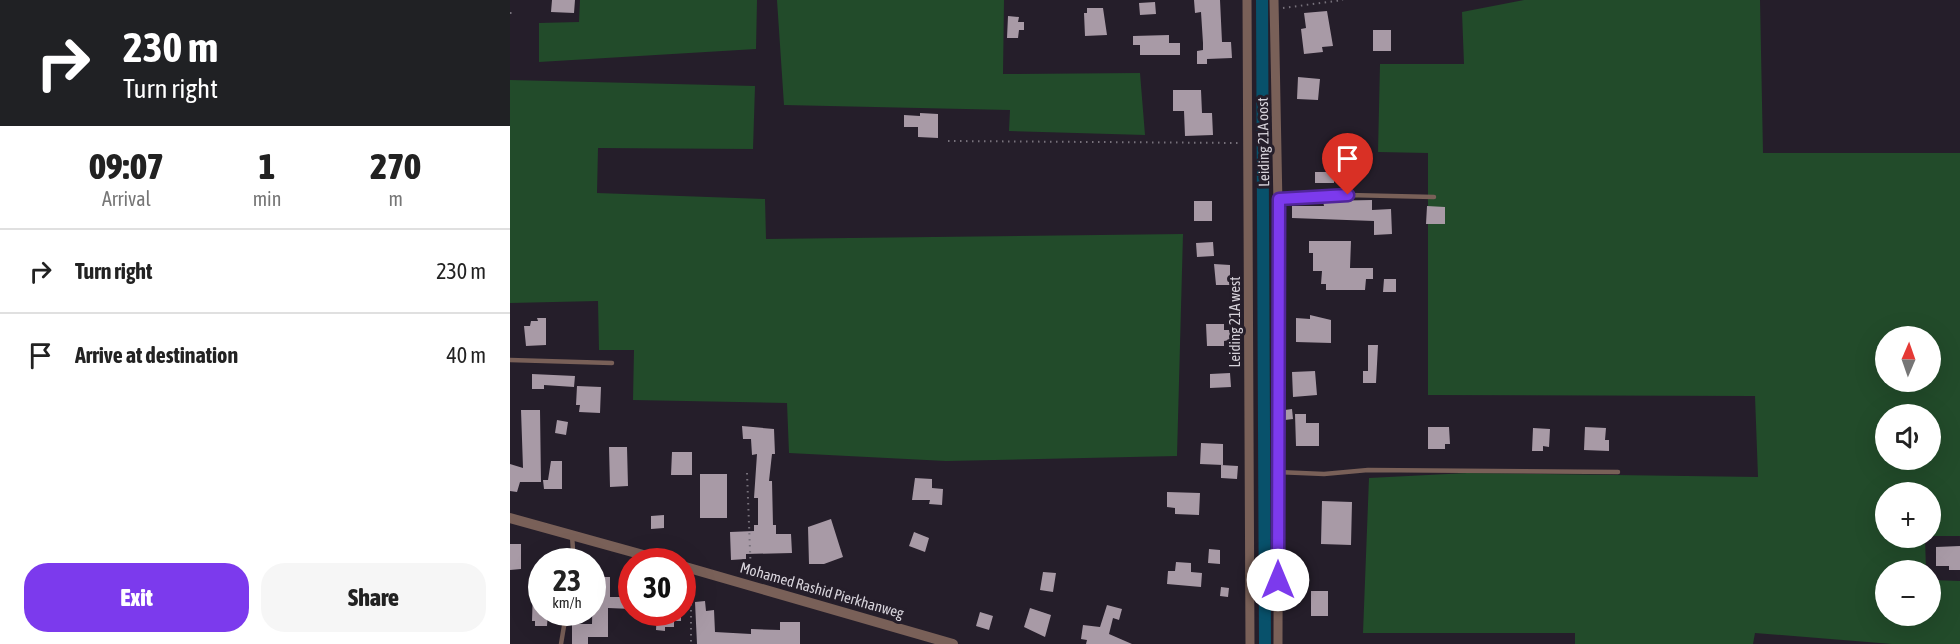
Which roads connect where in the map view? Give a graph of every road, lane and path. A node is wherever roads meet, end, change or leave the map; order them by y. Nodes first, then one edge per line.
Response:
1 (1247, 0) edge
2 (1274, 0) edge
3 (1343, 0) edge
4 (1274, 11) junction
5 (948, 141) dead end
6 (1248, 143) junction
7 (1434, 197) dead end
8 (1279, 199) junction
9 (510, 360) edge
10 (612, 363) dead end
11 (1277, 472) junction
12 (1618, 472) dead end
13 (747, 473) dead end
14 (510, 518) edge
15 (572, 535) junction
16 (573, 548) edge
17 (618, 548) edge
18 (696, 569) edge
19 (751, 585) junction
20 (564, 626) edge
21 (691, 626) edge
22 (561, 644) edge
23 (691, 644) edge
24 (953, 644) edge
25 (1250, 644) edge
26 (1278, 644) edge

1 - 6 street, Leiding 21A west
2 - 4 street, Leiding 21A oost
3 - 4 path
4 - 8 street, Leiding 21A oost
5 - 6 path
6 - 25 street, Leiding 21A west
7 - 8 lane
8 - 11 street, Leiding 21A oost
9 - 10 lane
11 - 12 lane
11 - 26 street, Leiding 21A oost
13 - 19 path
14 - 15 street
15 - 16 lane
15 - 17 street
18 - 19 street, Mohamed Rashid Pierkhanweg
19 - 24 street, Mohamed Rashid Pierkhanweg
20 - 22 lane
21 - 23 path

